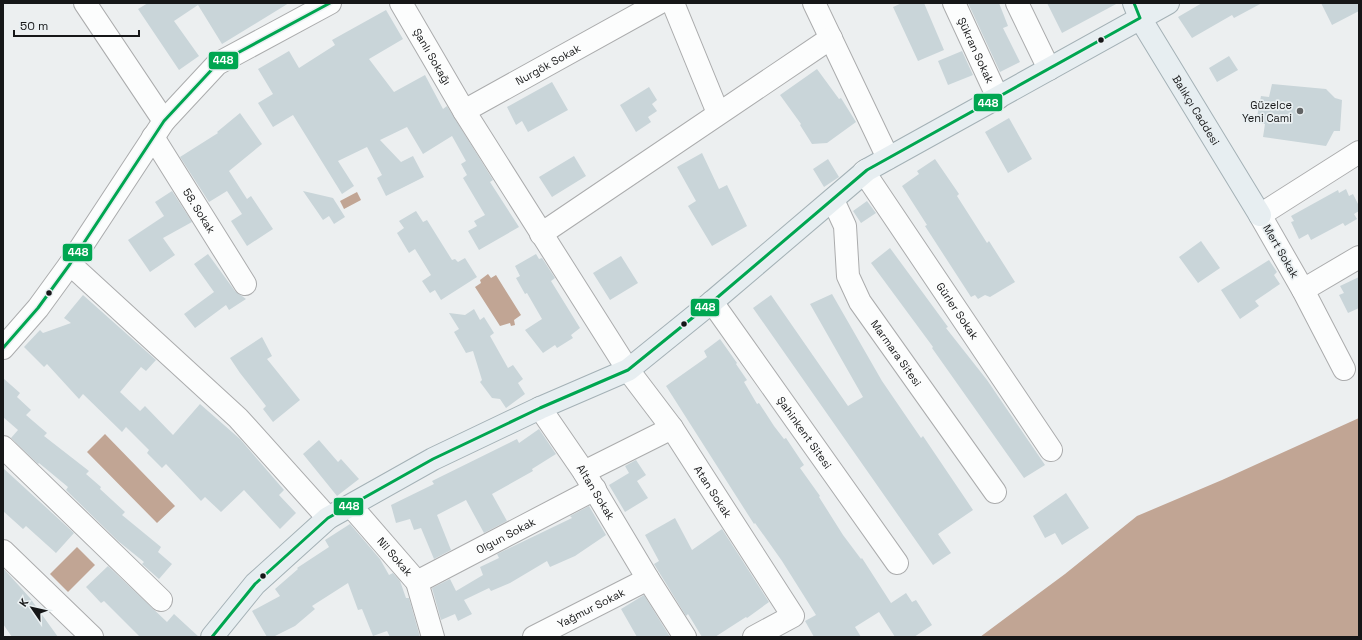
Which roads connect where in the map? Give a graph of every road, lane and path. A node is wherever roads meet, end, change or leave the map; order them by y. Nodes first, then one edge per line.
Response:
1 (85, 3) edge
2 (330, 3) edge
3 (401, 3) edge
4 (659, 3) edge
5 (673, 3) edge
6 (814, 3) edge
7 (954, 3) edge
8 (1017, 3) edge
9 (1168, 3) edge
10 (1137, 10) edge
11 (831, 38) junction
12 (1049, 69) junction
13 (998, 98) junction
14 (464, 111) junction
15 (718, 113) junction
16 (158, 129) junction
17 (1359, 152) edge
18 (888, 158) junction
19 (865, 171) junction
20 (833, 200) junction
21 (1260, 215) junction
22 (541, 234) junction
23 (1359, 257) edge
24 (70, 264) junction
25 (245, 284) dead end
26 (1303, 290) junction
27 (712, 302) junction
28 (3, 348) edge
29 (1344, 369) dead end
30 (628, 370) junction
31 (540, 408) junction
32 (672, 428) junction
33 (3, 447) edge
34 (1051, 450) dead end
35 (590, 481) junction
36 (995, 492) dead end
37 (351, 506) junction
38 (328, 518) junction
39 (3, 551) edge
40 (898, 563) dead end
41 (648, 579) junction
42 (417, 582) junction
43 (161, 600) dead end
44 (92, 637) edge
45 (212, 637) edge
46 (434, 637) edge
47 (534, 637) edge
48 (685, 637) edge
49 (754, 637) edge

1 - 16 street, 58. Sokak
2 - 16 street
3 - 14 street, Şanlı Sokağı
4 - 14 street, Nurgök Sokak
5 - 15 street
6 - 11 street
7 - 13 street, Şükran Sokak
8 - 12 street
9 - 10 main road
10 - 12 main road
10 - 21 main road, Balıkçı Caddesi
11 - 15 street
11 - 18 street
12 - 13 main road
13 - 18 main road
14 - 22 street, Şanlı Sokağı
15 - 22 street
16 - 24 street
16 - 25 street, 58. Sokak
17 - 21 street, Mert Sokak
18 - 19 main road
19 - 20 main road
19 - 34 street, Gürler Sokak
20 - 27 main road
20 - 36 street, Marmara Sitesi
21 - 26 street, Mert Sokak
22 - 30 street, Atan Sokak
23 - 26 street
24 - 28 street
24 - 38 street
26 - 29 street, Mert Sokak
27 - 30 main road
27 - 40 street, Şahinkent Sitesi
30 - 31 main road
30 - 32 street, Atan Sokak
31 - 35 street, Altan Sokak
31 - 37 main road
32 - 35 street, Olgun Sokak
32 - 49 street, Atan Sokak
33 - 43 street
35 - 41 street, Altan Sokak
35 - 42 street, Olgun Sokak
37 - 38 main road
37 - 42 street, Nil Sokak
38 - 45 main road
39 - 44 street
41 - 47 street, Yağmur Sokak
41 - 48 street, Altan Sokak
42 - 46 street, Nil Sokak

